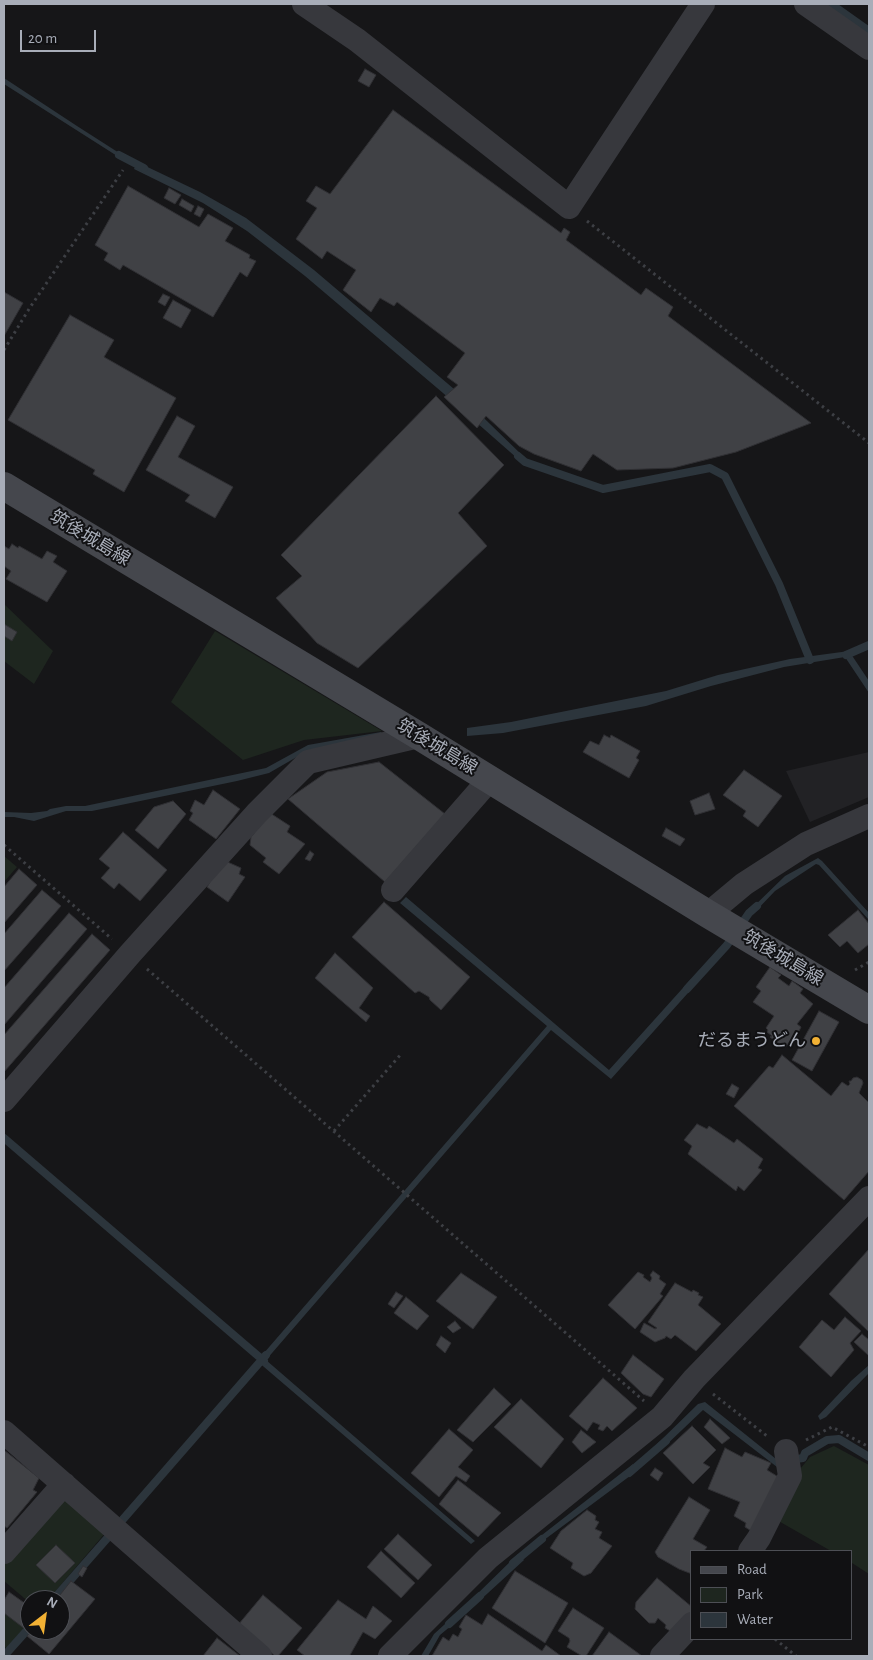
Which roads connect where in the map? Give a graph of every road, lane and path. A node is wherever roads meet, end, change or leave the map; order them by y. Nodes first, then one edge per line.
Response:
1 (304, 4) edge
2 (703, 4) edge
3 (806, 4) edge
4 (869, 48) edge
5 (123, 170) dead end
6 (569, 207) junction
7 (4, 350) edge
8 (869, 443) edge
9 (4, 486) edge
10 (419, 736) junction
11 (490, 779) junction
12 (869, 816) edge
13 (4, 845) edge
14 (393, 890) dead end
15 (708, 914) junction
16 (130, 954) junction
17 (869, 1010) edge
18 (402, 1053) dead end
19 (4, 1100) edge
20 (334, 1131) junction
21 (869, 1198) edge
22 (662, 1417) junction
23 (4, 1432) edge
24 (786, 1451) dead end
25 (64, 1484) junction
26 (751, 1550) edge
27 (4, 1552) edge
28 (690, 1626) edge
29 (776, 1640) edge
30 (260, 1656) edge
31 (390, 1656) edge
32 (662, 1656) edge
33 (796, 1656) edge

1 - 6 street
2 - 6 street
3 - 4 street
5 - 7 path
6 - 8 path
9 - 10 main road, 筑後城島線
10 - 11 main road, 筑後城島線
10 - 16 street
11 - 14 street
11 - 15 main road, 筑後城島線
12 - 15 street
13 - 16 path
15 - 17 main road, 筑後城島線
16 - 19 street
16 - 20 path
18 - 20 path
20 - 22 path
21 - 22 street
22 - 31 street
23 - 25 street
24 - 26 street
25 - 27 street
25 - 30 street
28 - 32 street
29 - 33 path

